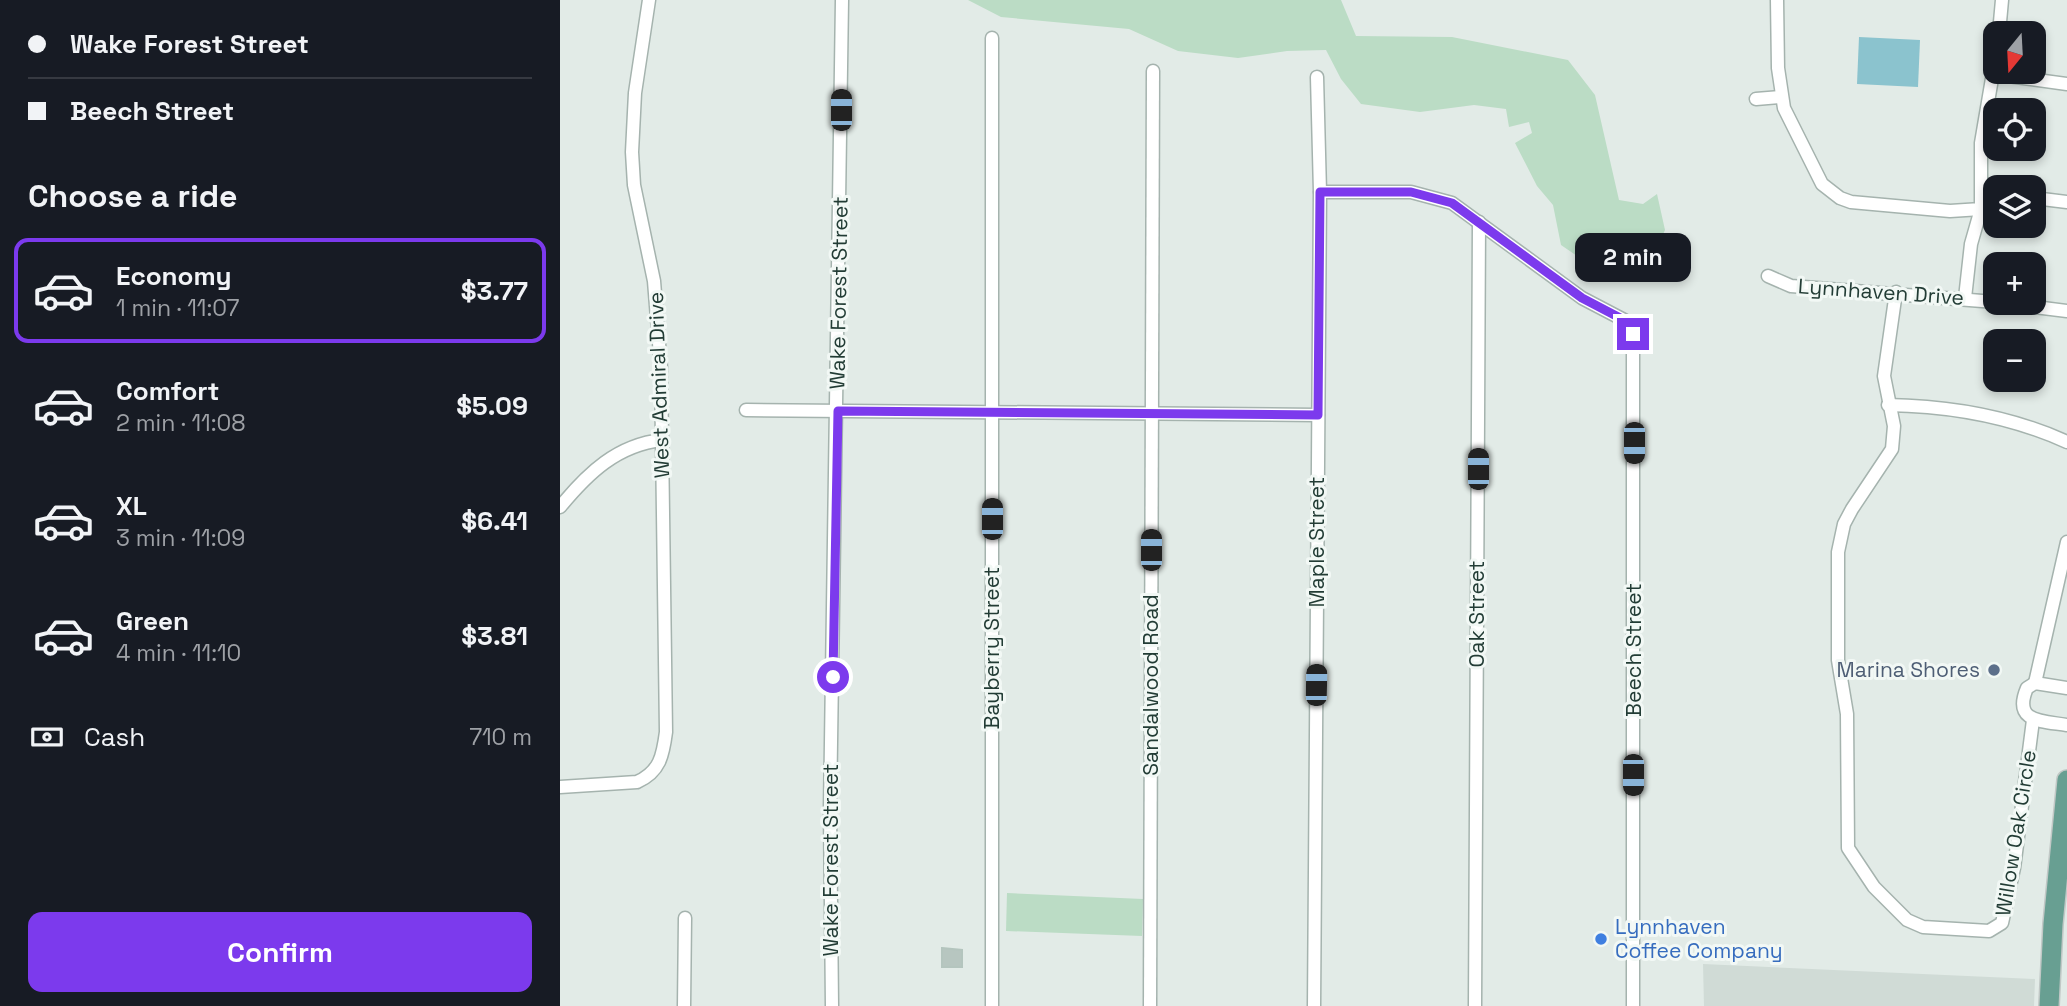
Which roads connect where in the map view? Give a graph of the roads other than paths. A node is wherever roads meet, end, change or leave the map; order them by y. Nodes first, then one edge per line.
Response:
1 (649, 0) edge
2 (842, 0) edge
3 (1777, 0) edge
4 (2002, 0) edge
5 (2000, 21) edge
6 (992, 38) dead end
7 (1153, 71) dead end
8 (1317, 77) dead end
9 (2046, 79) edge
10 (1991, 84) edge
11 (2067, 84) edge
12 (1781, 97) junction
13 (1756, 99) dead end
14 (1320, 192) junction
15 (2046, 199) edge
16 (2067, 202) edge
17 (1983, 208) edge
18 (1980, 209) junction
19 (1479, 222) junction
20 (1768, 276) dead end
21 (1896, 292) junction
22 (1965, 298) junction
23 (1983, 300) edge
24 (2046, 308) edge
25 (2067, 311) edge
26 (1888, 405) junction
27 (746, 410) dead end
28 (838, 411) junction
29 (992, 412) junction
30 (1151, 414) junction
31 (1318, 415) junction
32 (662, 440) junction
33 (2067, 442) edge
34 (560, 507) edge
35 (2067, 541) edge
36 (2035, 683) junction
37 (2067, 688) edge
38 (2034, 720) junction
39 (2067, 725) edge
40 (2067, 780) edge
41 (560, 787) edge
42 (685, 918) dead end
43 (684, 1006) edge
44 (832, 1006) edge
45 (992, 1006) edge
46 (1150, 1006) edge
47 (1314, 1006) edge
48 (1475, 1006) edge
49 (1633, 1006) edge
50 (2049, 1006) edge

1 - 32 street, West Admiral Drive
2 - 28 street, Wake Forest Street
3 - 12 street
4 - 5 street
6 - 29 street, Bayberry Street
7 - 30 street, Sandalwood Road
8 - 14 street, Maple Street
9 - 11 street
10 - 18 street
12 - 13 street
12 - 18 street
14 - 19 street, Beech Street
14 - 31 street, Maple Street
15 - 16 street
17 - 18 street
18 - 22 street
19 - 48 street, Oak Street
19 - 49 street, Beech Street
20 - 21 street, Lynnhaven Drive
21 - 22 street, Lynnhaven Drive
21 - 26 street, Willow Oak Circle
22 - 23 street, Lynnhaven Drive
24 - 25 street
26 - 33 street
26 - 38 street, Willow Oak Circle
27 - 28 street
28 - 29 street
28 - 44 street, Wake Forest Street
29 - 30 street
29 - 45 street, Bayberry Street
30 - 31 street
30 - 46 street, Sandalwood Road
31 - 47 street, Maple Street
32 - 34 street
32 - 41 street, West Admiral Drive
35 - 36 street, Willow Oak Circle
36 - 37 street
36 - 38 street, Willow Oak Circle
38 - 39 street, Willow Oak Circle
40 - 50 main road
42 - 43 street

